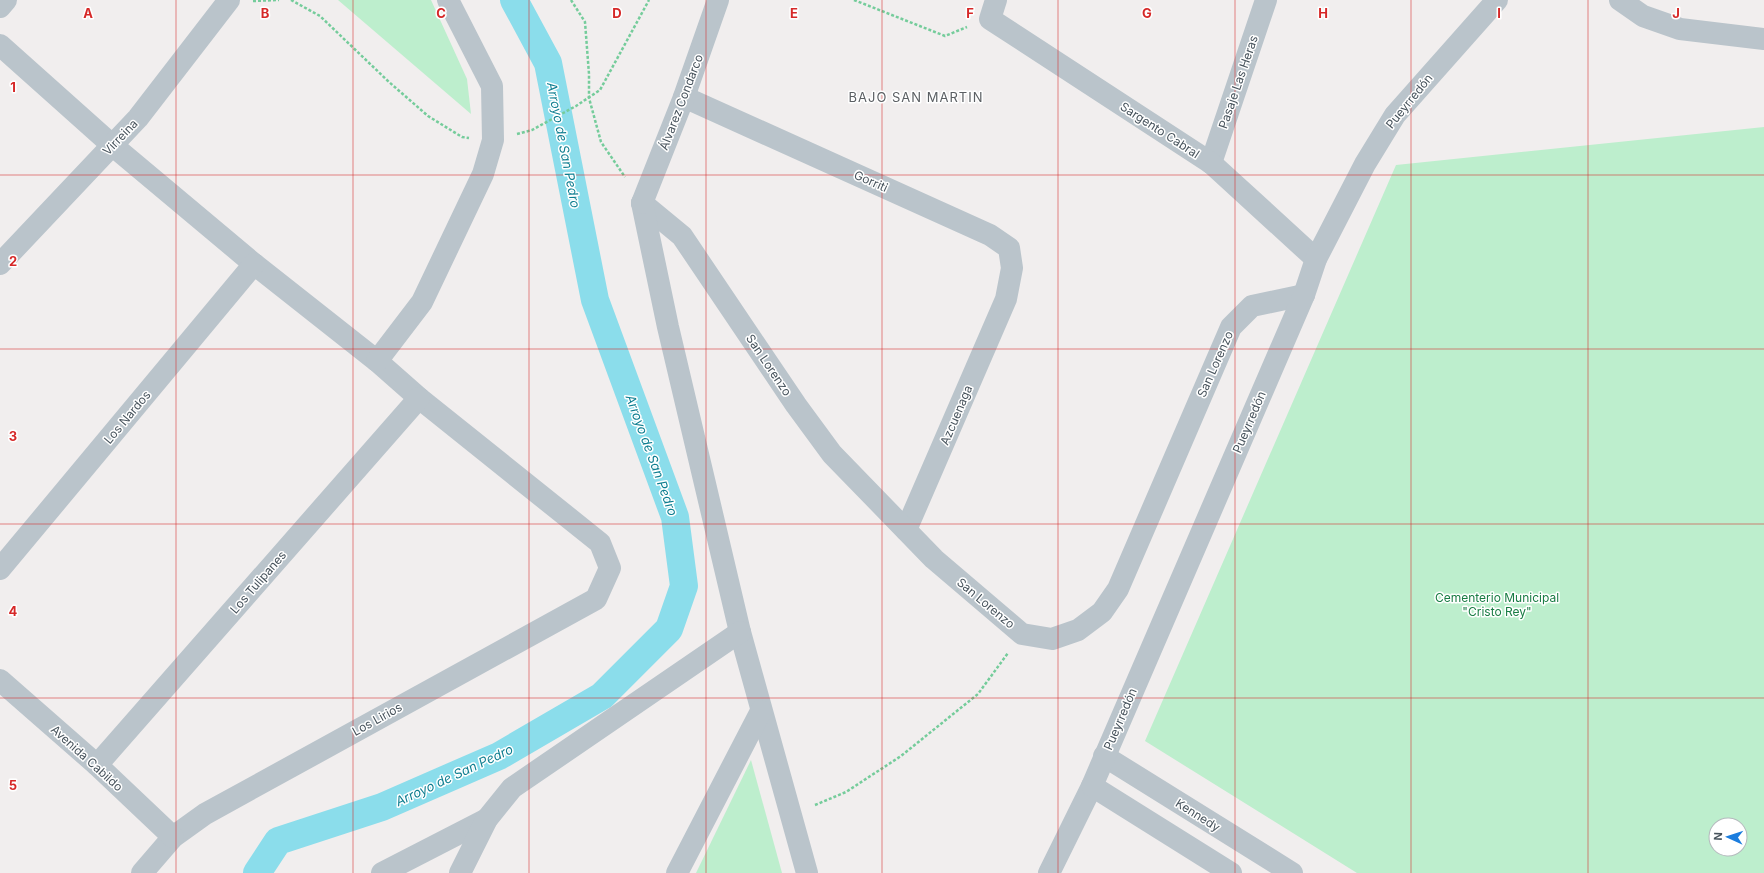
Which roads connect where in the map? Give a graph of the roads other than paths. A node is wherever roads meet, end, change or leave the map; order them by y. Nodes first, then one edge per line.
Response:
1 (6, 0) edge
2 (229, 0) edge
3 (448, 0) edge
4 (718, 0) edge
5 (1266, 0) edge
6 (1497, 0) edge
7 (1620, 0) edge
8 (0, 7) edge
9 (993, 9) edge
10 (1764, 39) edge
11 (0, 45) edge
12 (684, 97) junction
13 (112, 146) junction
14 (1211, 163) junction
15 (642, 203) junction
16 (1316, 259) junction
17 (0, 264) edge
18 (254, 264) junction
19 (1304, 295) junction
20 (1006, 299) joint
21 (377, 361) junction
22 (419, 398) junction
23 (906, 530) junction
24 (0, 569) edge
25 (740, 632) junction
26 (2, 685) edge
27 (762, 711) junction
28 (1104, 756) junction
29 (97, 766) junction
30 (1092, 786) junction
31 (486, 819) junction
32 (173, 837) junction
33 (142, 873) edge
34 (382, 873) edge
35 (460, 873) edge
36 (677, 873) edge
37 (807, 873) edge
38 (1049, 873) edge
39 (1231, 873) edge
40 (1292, 873) edge

1 - 8 street
2 - 13 street, Virreina
3 - 21 street
4 - 12 street, Álvarez Condarco
5 - 14 street, Pasaje Las Heras
6 - 16 street, Pueyrredón
7 - 10 street
9 - 14 street, Sargento Cabral
11 - 13 street
12 - 15 street, Álvarez Condarco
12 - 20 street, Gorriti
13 - 17 street, Virreina
13 - 18 street
14 - 16 street, Sargento Cabral
15 - 23 street, San Lorenzo
15 - 25 street
16 - 19 street, Pueyrredón
18 - 21 street
18 - 24 street, Los Nardos
19 - 23 street, San Lorenzo
19 - 28 street, Pueyrredón
20 - 23 street, Azcuenaga
21 - 22 street
22 - 29 street, Los Tulipanes
22 - 32 street, Los Lirios
25 - 27 street
25 - 31 street
26 - 29 street, Avenida Cabildo
27 - 36 street
27 - 37 street
28 - 30 street, Pueyrredón
28 - 40 street, Kennedy
29 - 32 street, Avenida Cabildo
30 - 38 street, Pueyrredón
30 - 39 street
31 - 34 street
31 - 35 street
32 - 33 street, Los Lirios

